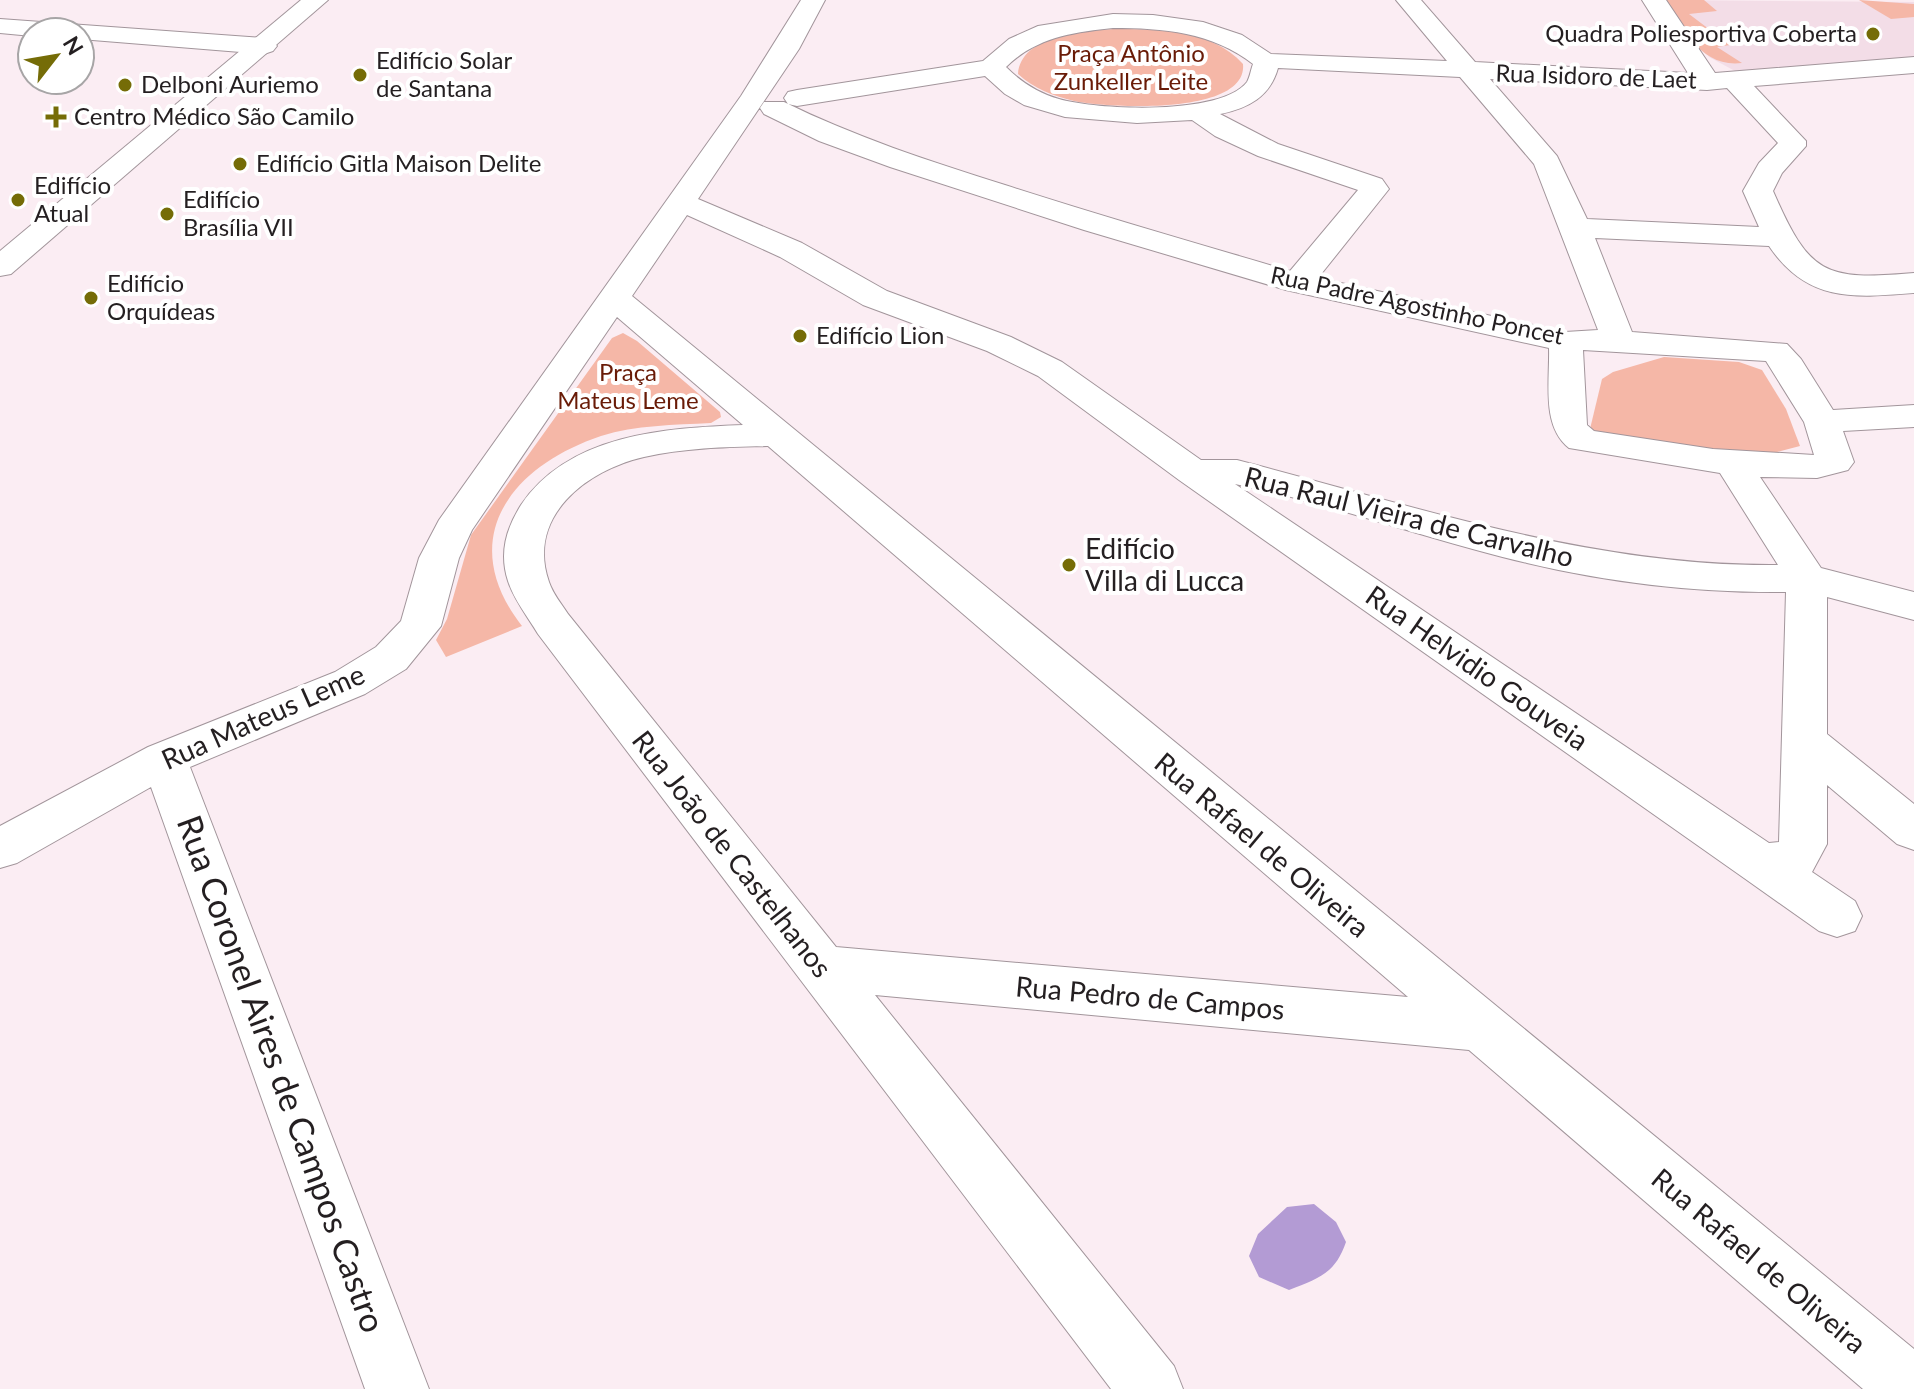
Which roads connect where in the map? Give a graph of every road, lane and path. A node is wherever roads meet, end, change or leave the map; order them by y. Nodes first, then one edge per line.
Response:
1 (316, 0) edge
2 (813, 0) edge
3 (1408, 0) edge
4 (1654, 0) edge
5 (1120, 11) edge
6 (96, 33) edge
7 (264, 46) junction
8 (1277, 60) dead end
9 (1914, 65) edge
10 (991, 67) junction
11 (1472, 72) junction
12 (1720, 81) junction
13 (774, 100) junction
14 (1197, 111) junction
15 (680, 203) junction
16 (1576, 228) junction
17 (1776, 237) junction
18 (0, 267) edge
19 (1297, 283) junction
20 (1914, 283) edge
21 (615, 298) junction
22 (1619, 341) junction
23 (1566, 342) junction
24 (1914, 416) edge
25 (1822, 422) junction
26 (777, 435) junction
27 (1732, 463) junction
28 (1192, 472) junction
29 (1807, 578) junction
30 (1914, 606) edge
31 (1806, 742) junction
32 (164, 759) junction
33 (1914, 831) edge
34 (0, 849) edge
35 (1761, 864) junction
36 (1837, 916) dead end
37 (821, 968) junction
38 (1479, 1027) junction
39 (397, 1389) edge
40 (1151, 1389) edge
41 (1912, 1389) edge

1 - 7 street
2 - 13 street, Rua Mateus Leme
3 - 11 street
4 - 12 street
5 - 10 street
5 - 14 street
6 - 7 street
7 - 18 street
8 - 11 street, Rua Isidoro de Laet
9 - 12 street, Rua Isidoro de Laet
10 - 13 street
10 - 14 street
11 - 12 street, Rua Isidoro de Laet
11 - 16 street
12 - 17 street
13 - 15 street, Rua Mateus Leme
13 - 19 street, Rua Padre Agostinho Poncet
14 - 19 street
15 - 21 street, Rua Mateus Leme
15 - 28 street
16 - 17 street
16 - 22 street
17 - 20 street
19 - 23 street, Rua Padre Agostinho Poncet
21 - 26 street, Rua Rafael de Oliveira
21 - 32 street, Rua Mateus Leme
22 - 23 street, Rua Padre Agostinho Poncet
22 - 25 street, Rua Padre Agostinho Poncet
23 - 27 street
24 - 25 street
25 - 27 street
26 - 37 street, Rua João de Castelhanos
26 - 38 street, Rua Rafael de Oliveira
27 - 29 street
28 - 29 street, Rua Raul Vieira de Carvalho
28 - 35 street, Rua Helvidio Gouveia
29 - 30 street, Rua Raul Vieira de Carvalho
29 - 31 street
31 - 33 street
31 - 35 street
32 - 34 street, Rua Mateus Leme
32 - 39 street, Rua Coronel Aires de Campos Castro
35 - 36 street, Rua Helvidio Gouveia
37 - 38 street, Rua Pedro de Campos
37 - 40 street, Rua João de Castelhanos
38 - 41 street, Rua Rafael de Oliveira

